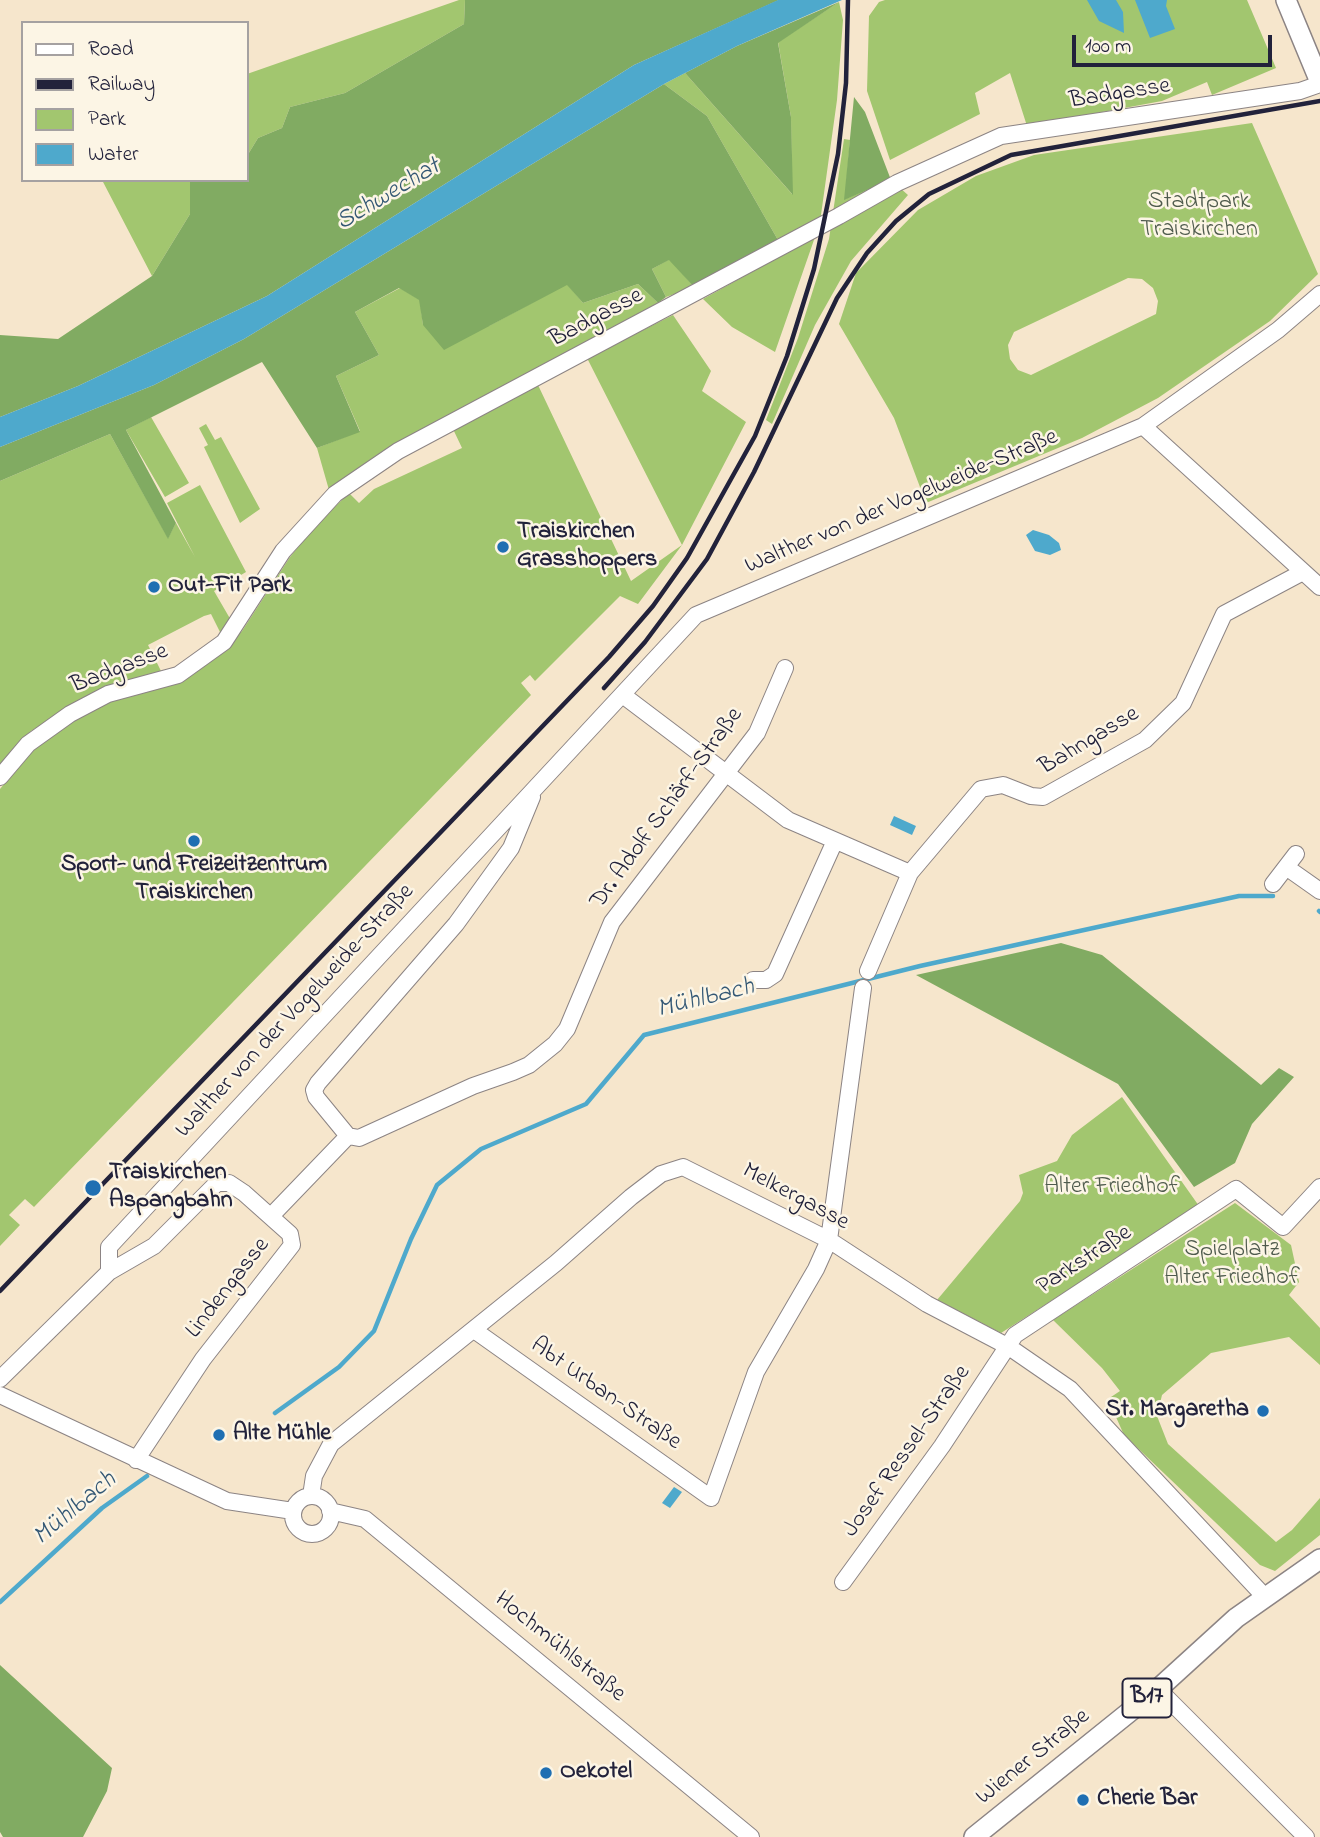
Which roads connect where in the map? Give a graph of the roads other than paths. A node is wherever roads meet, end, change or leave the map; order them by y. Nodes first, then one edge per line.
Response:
1 (1286, 0) edge
2 (1320, 83) edge
3 (1320, 294) edge
4 (1143, 426) junction
5 (1303, 572) junction
6 (1320, 587) edge
7 (785, 668) dead end
8 (624, 696) junction
9 (726, 775) junction
10 (0, 777) edge
11 (534, 791) junction
12 (834, 843) junction
13 (909, 873) junction
14 (1273, 884) dead end
15 (1320, 891) edge
16 (868, 971) dead end
17 (752, 980) dead end
18 (863, 988) dead end
19 (348, 1136) junction
20 (1320, 1187) edge
21 (271, 1216) junction
22 (829, 1240) junction
23 (108, 1272) junction
24 (474, 1330) junction
25 (1009, 1347) junction
26 (0, 1379) edge
27 (0, 1395) edge
28 (136, 1460) junction
29 (311, 1496) junction
30 (293, 1511) junction
31 (330, 1511) junction
32 (1320, 1559) edge
33 (844, 1582) dead end
34 (1265, 1597) junction
35 (1158, 1689) junction
36 (751, 1837) edge
37 (974, 1837) edge
38 (1306, 1837) edge

1 - 2 main road
2 - 10 street, Badgasse
3 - 4 street, Walther von der Vogelweide-Straße
4 - 5 street
4 - 8 street, Walther von der Vogelweide-Straße
5 - 6 street
5 - 13 street, Bahngasse
7 - 9 street, Dr. Adolf Schärf-Straße
8 - 9 street
8 - 11 street, Walther von der Vogelweide-Straße
9 - 12 street
9 - 19 street, Dr. Adolf Schärf-Straße
11 - 19 street, Walther von der Vogelweide-Straße
11 - 23 street, Walther von der Vogelweide-Straße
12 - 13 street
12 - 17 street
13 - 16 street, Bahngasse
14 - 15 street
18 - 22 street
19 - 21 street, Lindengasse
20 - 25 street, Parkstraße
21 - 23 street
21 - 28 street, Lindengasse
22 - 24 street, Melkergasse
22 - 24 street, Abt Urban-Straße
22 - 25 street, Melkergasse
23 - 26 street
24 - 29 street, Melkergasse
25 - 33 street, Josef Ressel-Straße
25 - 34 street, Melkergasse
27 - 28 street
28 - 30 street
29 - 30 street
29 - 31 street, Hochmühlstraße
30 - 31 street
31 - 36 street, Hochmühlstraße
32 - 34 main road, Wiener Straße / B17
34 - 35 main road, Wiener Straße / B17
35 - 37 main road, Wiener Straße / B17
35 - 38 street

